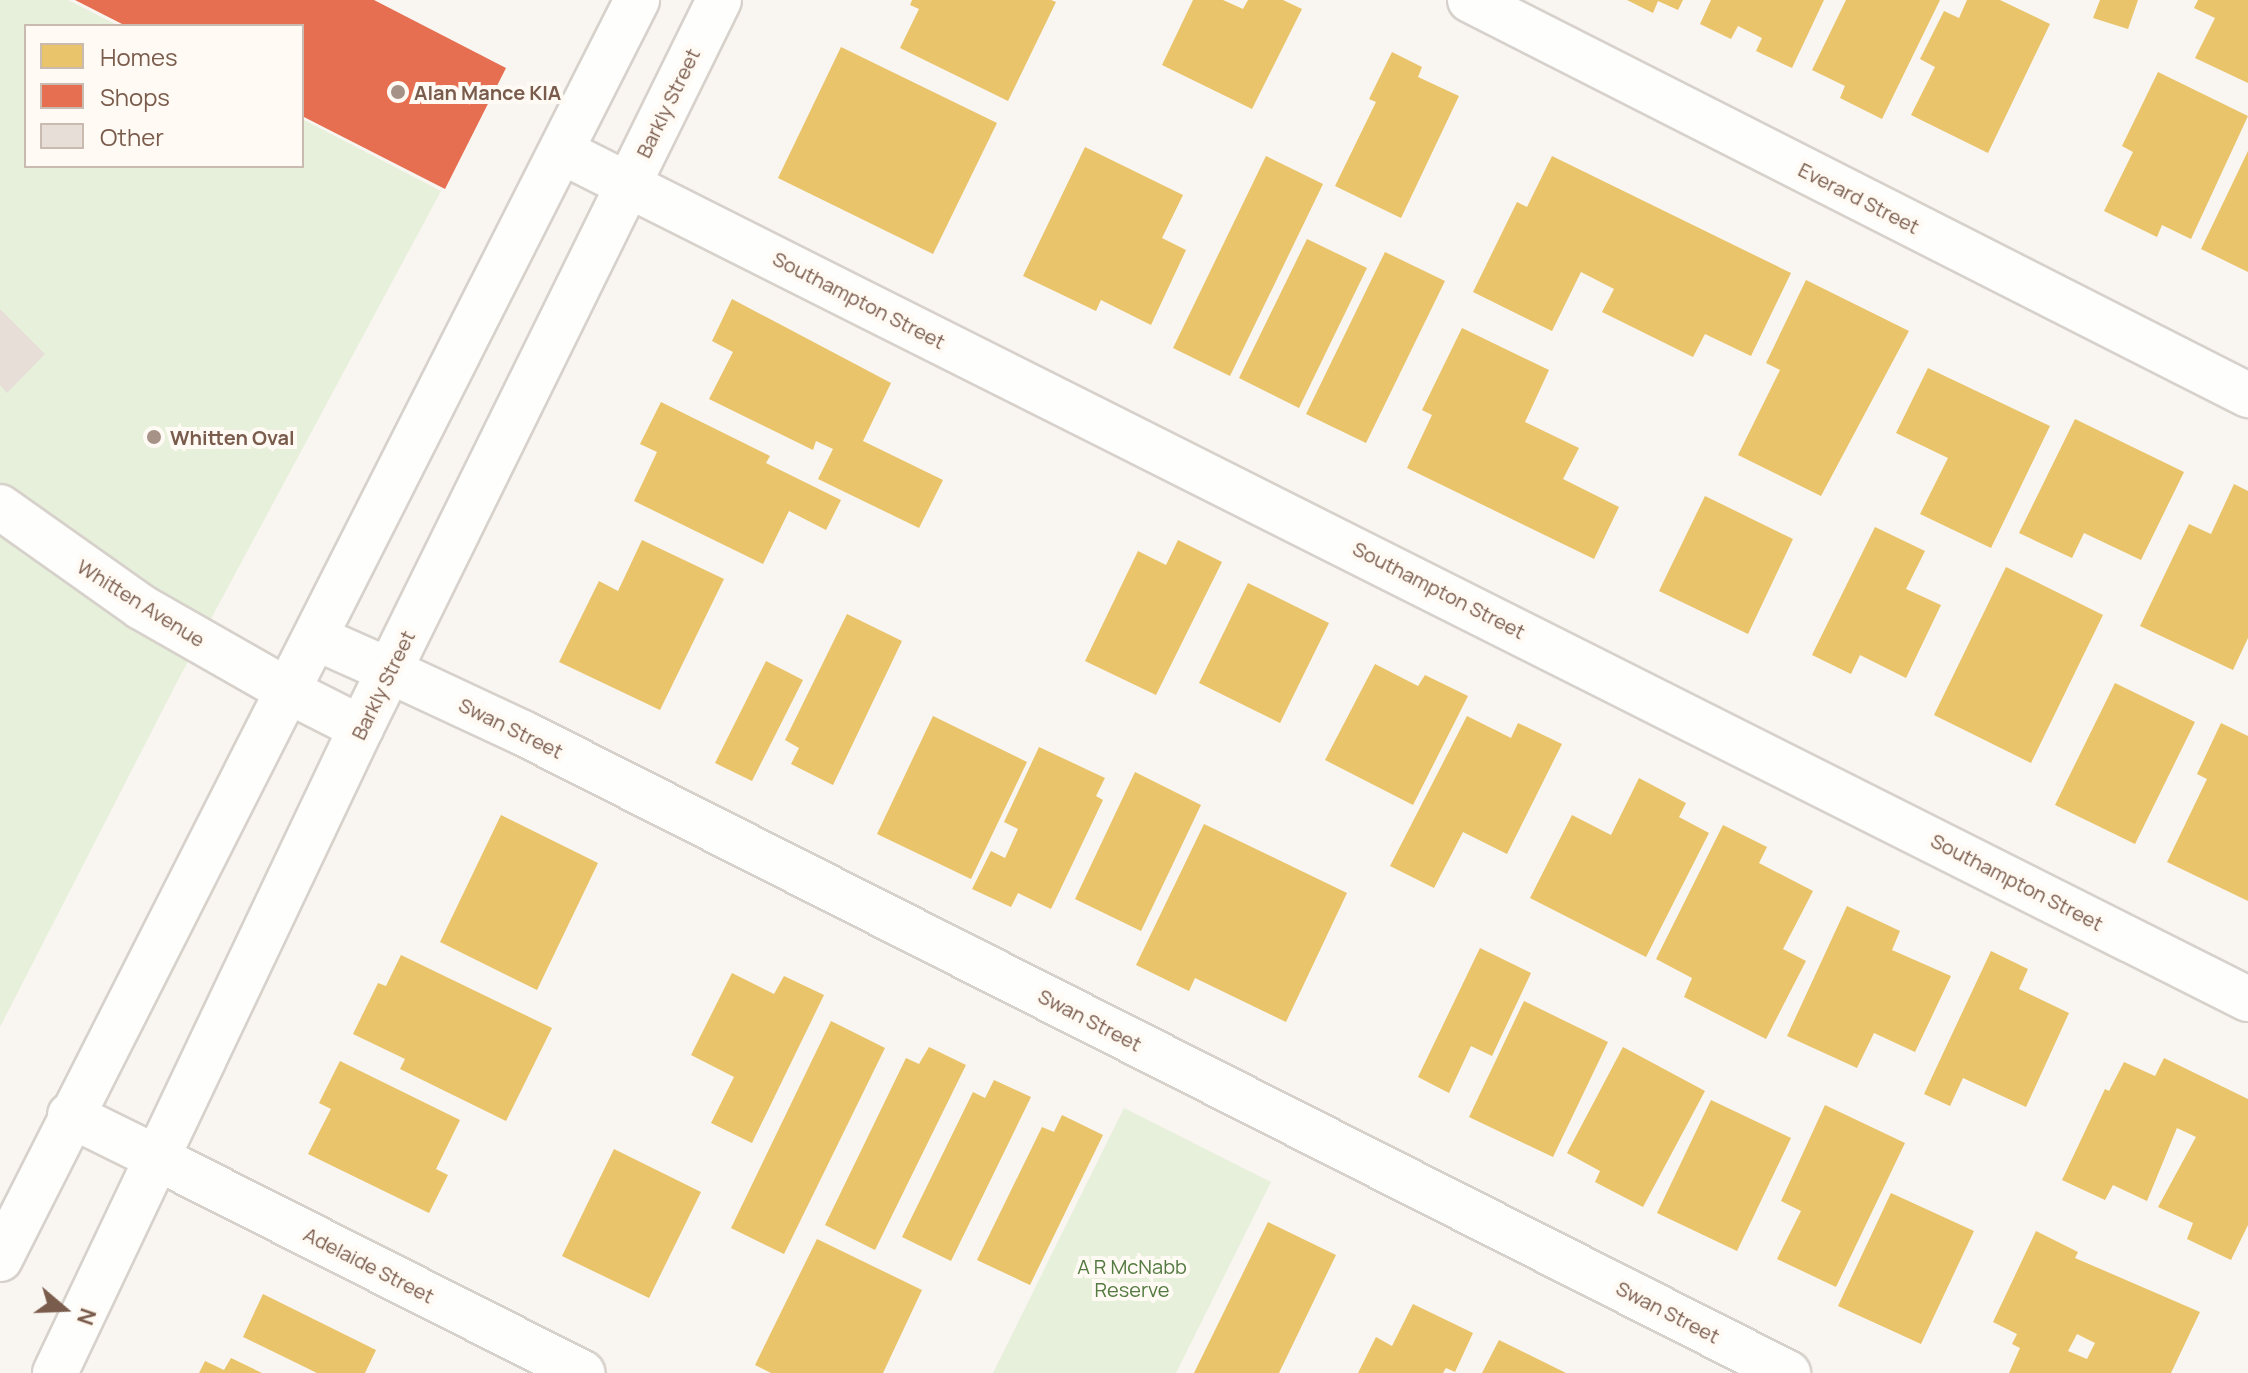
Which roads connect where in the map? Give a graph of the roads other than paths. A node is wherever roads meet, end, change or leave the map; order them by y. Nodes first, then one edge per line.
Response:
1 (637, 0) edge
2 (719, 0) edge
3 (1470, 0) edge
4 (563, 152) junction
5 (628, 185) junction
6 (2248, 395) edge
7 (0, 507) edge
8 (316, 638) junction
9 (390, 671) junction
10 (288, 691) junction
11 (361, 728) junction
12 (2248, 999) edge
13 (70, 1115) junction
14 (155, 1157) junction
15 (0, 1259) edge
16 (55, 1373) edge
17 (582, 1373) edge
18 (1788, 1373) edge

1 - 4 street
2 - 5 street, Barkly Street
3 - 6 street, Everard Street
4 - 5 street, Southampton Street
4 - 8 street
5 - 9 street, Barkly Street
5 - 12 street, Southampton Street
7 - 10 street, Whitten Avenue
8 - 9 street, Swan Street
8 - 10 street
9 - 11 street, Barkly Street
9 - 18 street, Swan Street
10 - 11 street, Whitten Avenue
10 - 13 street
11 - 14 street, Barkly Street
13 - 14 street, Adelaide Street
13 - 15 street
14 - 16 street, Barkly Street
14 - 17 street, Adelaide Street

